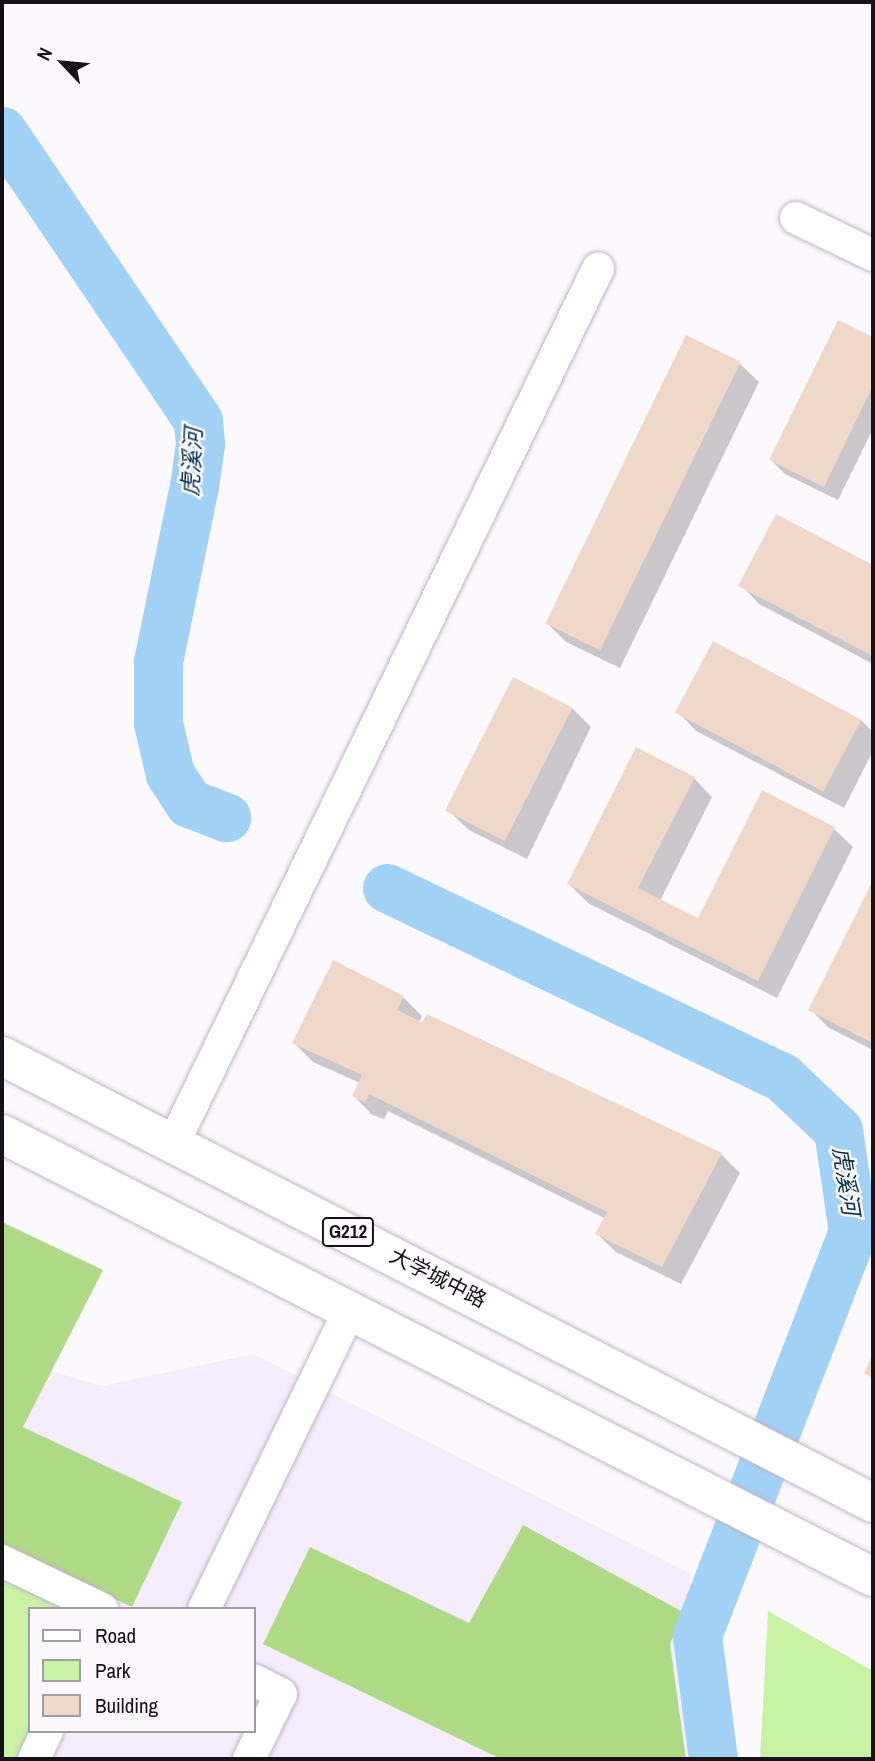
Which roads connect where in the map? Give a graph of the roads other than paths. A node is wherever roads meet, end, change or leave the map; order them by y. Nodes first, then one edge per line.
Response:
1 (796, 218) dead end
2 (873, 255) edge
3 (598, 269) dead end
4 (2, 1056) edge
5 (2, 1134) edge
6 (174, 1142) junction
7 (349, 1312) junction
8 (873, 1503) edge
9 (2, 1561) edge
10 (868, 1574) edge
11 (98, 1607) edge
12 (205, 1607) edge
13 (256, 1682) edge
14 (46, 1733) edge
15 (34, 1759) edge
16 (249, 1759) edge

1 - 2 street
3 - 6 street
4 - 6 highway, 大学城中路 / G212
5 - 7 highway
6 - 8 highway, 大学城中路 / G212
7 - 10 highway
7 - 12 street
9 - 11 street
13 - 16 street
14 - 15 street

